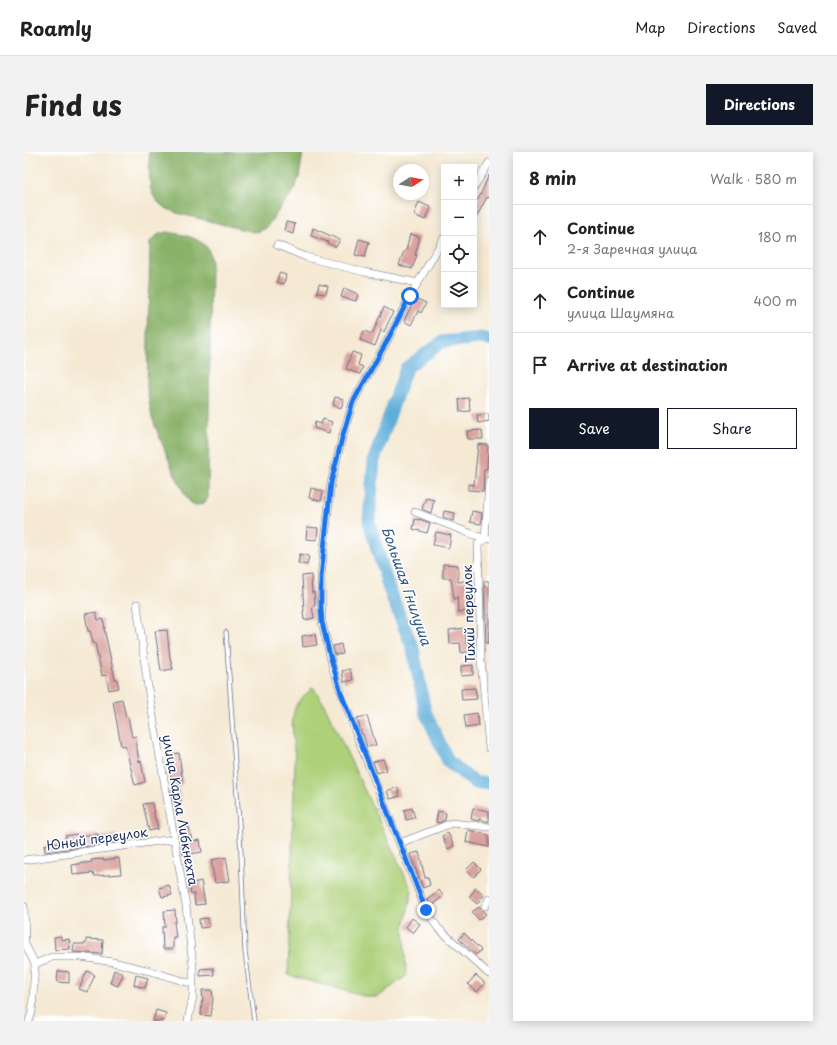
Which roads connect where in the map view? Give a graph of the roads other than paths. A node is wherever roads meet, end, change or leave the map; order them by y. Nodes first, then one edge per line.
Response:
1 (489, 163) edge
2 (477, 182) edge
3 (441, 243) edge
4 (277, 245) dead end
5 (418, 283) junction
6 (489, 481) edge
7 (415, 512) dead end
8 (487, 539) edge
9 (137, 604) dead end
10 (226, 632) dead end
11 (481, 660) junction
12 (489, 661) edge
13 (489, 748) edge
14 (489, 827) edge
15 (173, 839) junction
16 (400, 843) junction
17 (24, 860) edge
18 (24, 906) edge
19 (35, 964) junction
20 (489, 974) edge
21 (193, 984) junction
22 (28, 1021) edge
23 (188, 1021) edge
24 (254, 1021) edge

1 - 2 street
3 - 5 street
4 - 5 street
5 - 16 street
6 - 8 street, Тихий переулок
7 - 8 street
8 - 11 street, Тихий переулок
9 - 15 street, улица Карла Либкнехта
10 - 24 lane
11 - 12 street
11 - 13 street, Тихий переулок
14 - 16 street
15 - 17 street, Юный переулок
15 - 21 street, улица Карла Либкнехта
16 - 20 street
18 - 19 street
19 - 21 street
19 - 22 street
21 - 23 street, улица Карла Либкнехта

